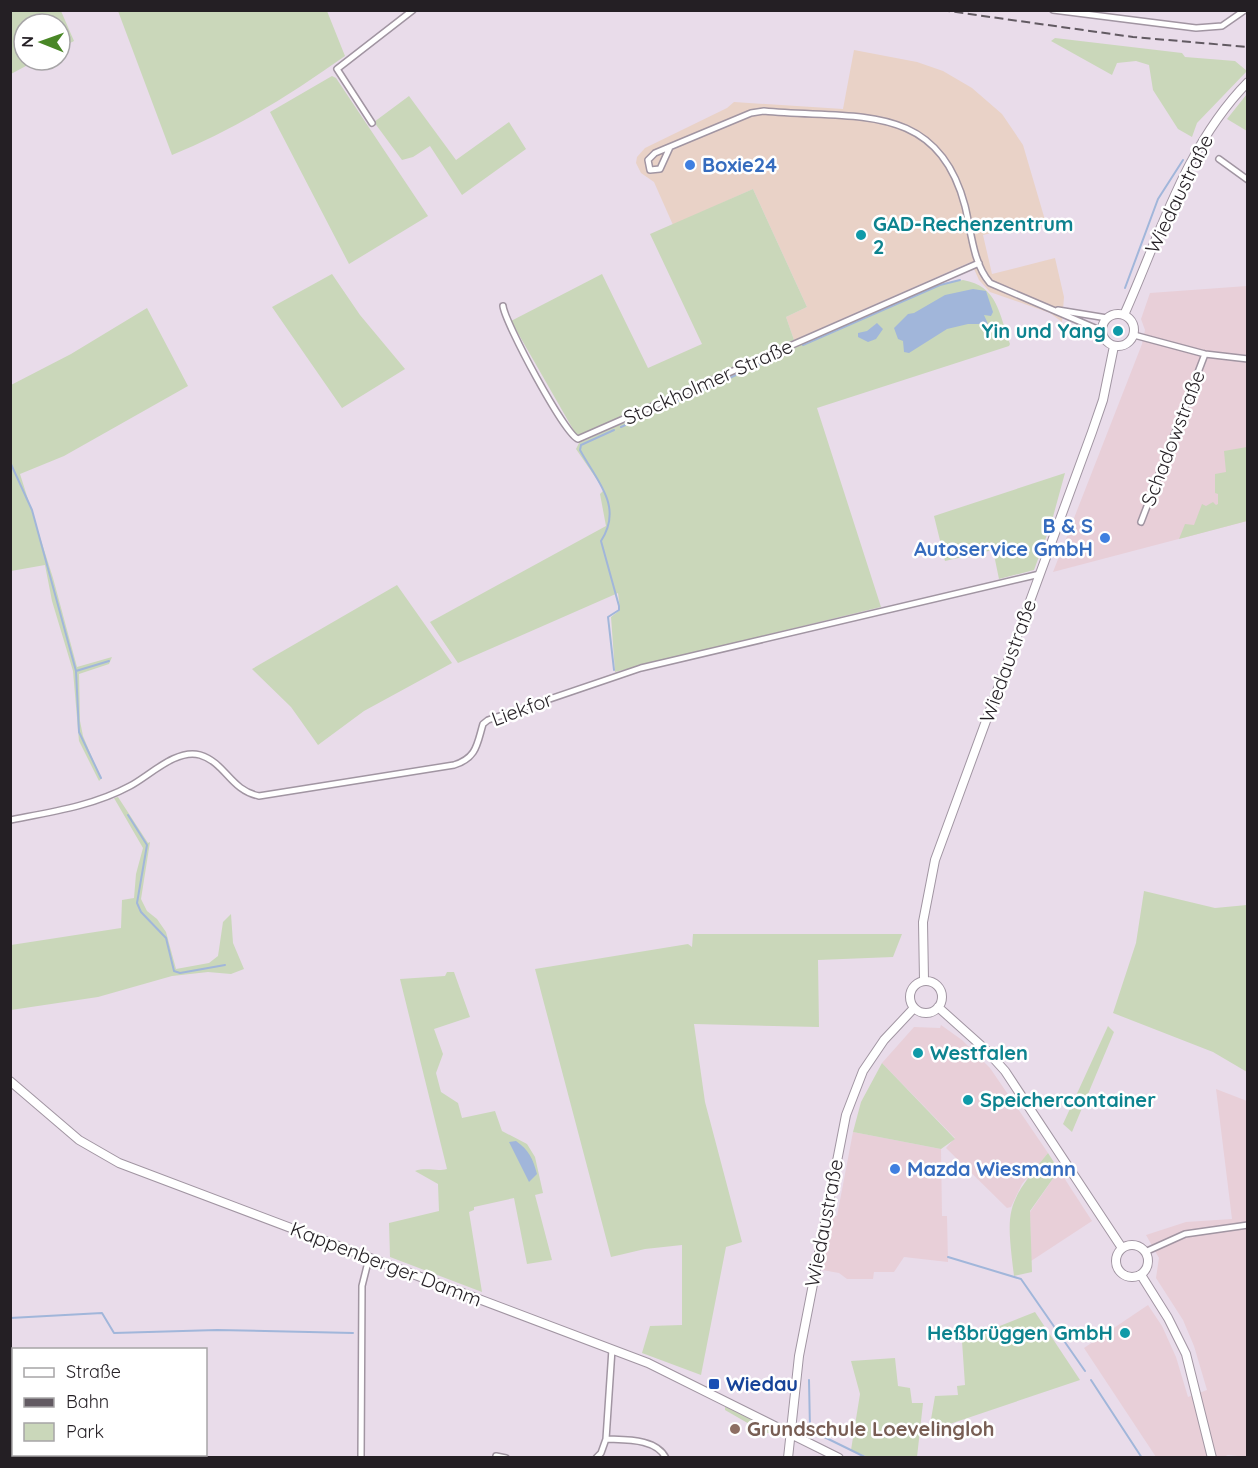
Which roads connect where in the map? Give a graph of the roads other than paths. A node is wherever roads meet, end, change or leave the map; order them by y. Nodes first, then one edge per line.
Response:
1 (413, 10) edge
2 (1053, 10) edge
3 (1245, 10) edge
4 (1248, 82) edge
5 (372, 123) dead end
6 (670, 147) junction
7 (1219, 159) dead end
8 (1248, 180) edge
9 (979, 262) junction
10 (503, 306) dead end
11 (1058, 310) junction
12 (1124, 315) junction
13 (1107, 318) junction
14 (1102, 331) junction
15 (1134, 335) junction
16 (1114, 346) junction
17 (1205, 354) junction
18 (1248, 359) edge
19 (1141, 522) dead end
20 (1040, 574) junction
21 (10, 820) edge
22 (924, 980) junction
23 (938, 1007) junction
24 (914, 1008) junction
25 (10, 1081) edge
26 (1248, 1226) edge
27 (1122, 1248) junction
28 (1145, 1252) junction
29 (369, 1258) junction
30 (1141, 1275) junction
31 (612, 1349) junction
32 (792, 1436) junction
33 (606, 1439) junction
34 (496, 1456) edge
35 (361, 1458) edge
36 (506, 1458) edge
37 (596, 1458) edge
38 (666, 1458) edge
39 (788, 1458) edge
40 (839, 1458) edge
41 (1212, 1458) edge

1 - 5 street
2 - 3 street
4 - 12 main road, Wiedaustraße
6 - 6 street
6 - 9 street
7 - 8 street
9 - 10 street, Stockholmer Straße
9 - 11 street
11 - 13 street
11 - 14 street
12 - 13 main road
12 - 15 main road
13 - 14 main road
14 - 16 main road
15 - 16 main road
15 - 17 street
16 - 20 main road, Wiedaustraße
17 - 18 street
17 - 19 street, Schadowstraße
20 - 21 street, Liekfor
20 - 22 main road, Wiedaustraße
22 - 23 main road
22 - 24 main road
23 - 24 main road
23 - 27 main road
24 - 32 main road, Wiedaustraße
25 - 29 main road, Kappenberger Damm
26 - 28 street
27 - 28 main road
27 - 30 main road
28 - 30 main road
29 - 31 main road, Kappenberger Damm
29 - 35 street
30 - 41 main road
31 - 32 main road, Kappenberger Damm
31 - 33 street
32 - 39 main road, Wiedaustraße
32 - 40 main road
33 - 37 street
33 - 38 street
34 - 36 street

